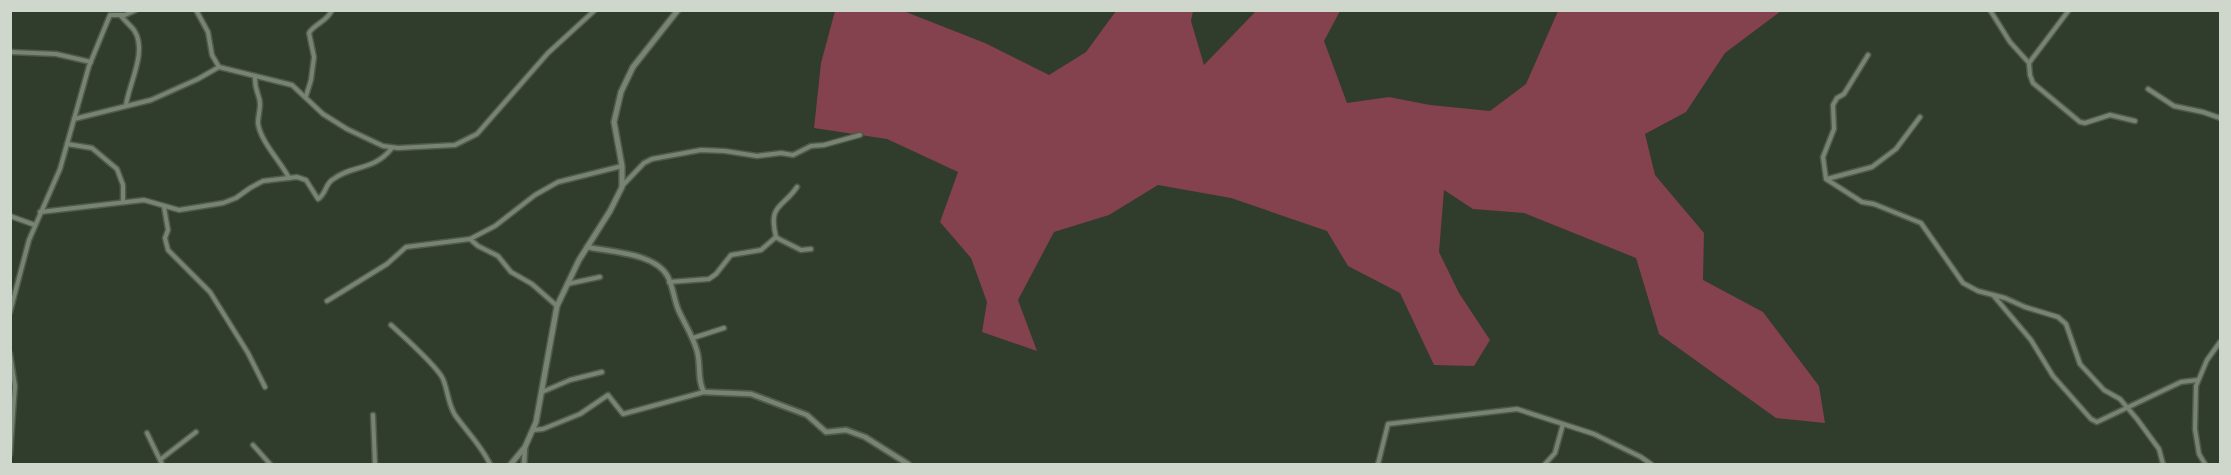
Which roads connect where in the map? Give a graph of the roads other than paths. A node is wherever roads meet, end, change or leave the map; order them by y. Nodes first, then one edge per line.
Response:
1 (136, 10) edge
2 (196, 10) edge
3 (332, 10) edge
4 (595, 10) edge
5 (678, 10) edge
6 (1990, 10) edge
7 (2069, 10) edge
8 (110, 13) edge
9 (121, 16) junction
10 (10, 52) edge
11 (1868, 54) dead end
12 (91, 62) junction
13 (2029, 63) junction
14 (219, 67) junction
15 (255, 76) junction
16 (2148, 89) dead end
17 (306, 96) junction
18 (126, 106) junction
19 (1920, 117) dead end
20 (2220, 118) edge
21 (74, 119) junction
22 (2135, 121) dead end
23 (860, 135) dead end
24 (68, 144) junction
25 (392, 148) junction
26 (622, 165) junction
27 (289, 178) junction
28 (1826, 179) junction
29 (622, 187) junction
30 (797, 187) dead end
31 (123, 202) junction
32 (164, 207) junction
33 (40, 212) junction
34 (10, 216) edge
35 (35, 225) junction
36 (776, 237) junction
37 (470, 239) junction
38 (587, 247) junction
39 (811, 249) dead end
40 (600, 277) dead end
41 (669, 282) junction
42 (567, 284) junction
43 (16, 285) junction
44 (10, 288) edge
45 (1992, 294) junction
46 (327, 301) dead end
47 (557, 306) junction
48 (10, 312) edge
49 (392, 325) dead end
50 (724, 328) dead end
51 (693, 338) junction
52 (2220, 342) edge
53 (10, 354) edge
54 (602, 372) dead end
55 (2198, 380) junction
56 (265, 387) dead end
57 (704, 392) junction
58 (541, 393) junction
59 (2126, 407) junction
60 (373, 415) dead end
61 (1563, 424) junction
62 (533, 430) junction
63 (196, 432) dead end
64 (147, 433) dead end
65 (253, 445) dead end
66 (525, 447) junction
67 (10, 454) edge
68 (161, 459) junction
69 (162, 465) edge
70 (270, 465) edge
71 (375, 465) edge
72 (490, 465) edge
73 (511, 465) edge
74 (524, 465) edge
75 (908, 465) edge
76 (1378, 465) edge
77 (1545, 465) edge
78 (1651, 465) edge
79 (2163, 465) edge
80 (2205, 465) edge

1 - 9 street
2 - 14 street
3 - 17 street
4 - 25 street
5 - 26 main road
6 - 13 street
7 - 13 street
8 - 9 street
8 - 12 street
9 - 18 street
10 - 12 street
11 - 28 street
12 - 21 street
13 - 22 street
14 - 15 street
14 - 18 street
15 - 17 street
15 - 27 street
16 - 20 street
17 - 25 street
18 - 21 street
19 - 28 street
21 - 24 street
23 - 29 street
24 - 31 street
24 - 33 street
25 - 27 street
26 - 29 main road
26 - 37 street
27 - 32 street
28 - 45 street
29 - 38 main road
30 - 36 street
31 - 32 street
31 - 33 street
32 - 56 street
33 - 35 street
34 - 35 street
35 - 43 street
36 - 39 street
36 - 41 street
37 - 46 street
37 - 47 street
38 - 41 street
38 - 42 main road
40 - 42 street
41 - 51 street
42 - 47 main road
43 - 44 street
43 - 48 street
45 - 59 street
45 - 59 street
47 - 58 main road
49 - 72 street
50 - 51 street
51 - 57 street
52 - 55 street
53 - 67 street
54 - 58 street
55 - 59 street
55 - 80 street
57 - 62 street
57 - 75 street
58 - 62 main road
59 - 79 street
60 - 71 street
61 - 76 street
61 - 77 street
61 - 78 street
62 - 66 main road
63 - 68 street
64 - 68 street
65 - 70 street
66 - 73 main road
66 - 74 street
68 - 69 street

